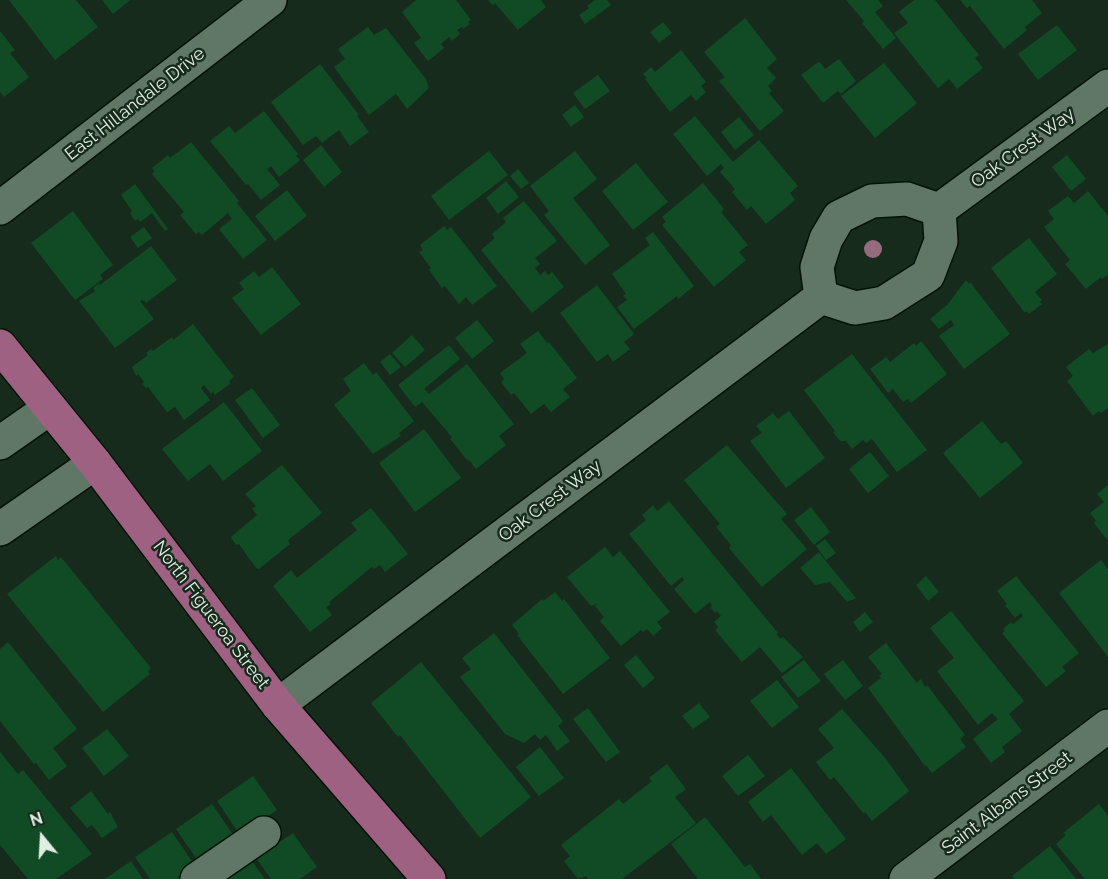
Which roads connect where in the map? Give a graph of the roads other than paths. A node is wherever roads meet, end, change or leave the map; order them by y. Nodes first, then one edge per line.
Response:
1 (270, 0) edge
2 (1108, 86) edge
3 (0, 208) edge
4 (939, 210) junction
5 (821, 297) junction
6 (0, 346) edge
7 (50, 408) junction
8 (0, 442) edge
9 (95, 463) junction
10 (0, 529) edge
11 (278, 705) junction
12 (1108, 726) edge
13 (264, 833) dead end
14 (197, 879) edge
15 (429, 879) edge
16 (906, 879) edge

1 - 3 street, East Hillandale Drive
2 - 4 street, Oak Crest Way
4 - 5 street
4 - 5 street
5 - 11 street, Oak Crest Way
6 - 7 main road, North Figueroa Street
7 - 8 street
7 - 9 main road, North Figueroa Street
9 - 10 street
9 - 11 main road, North Figueroa Street
11 - 15 main road, North Figueroa Street
12 - 16 street, Saint Albans Street
13 - 14 street

